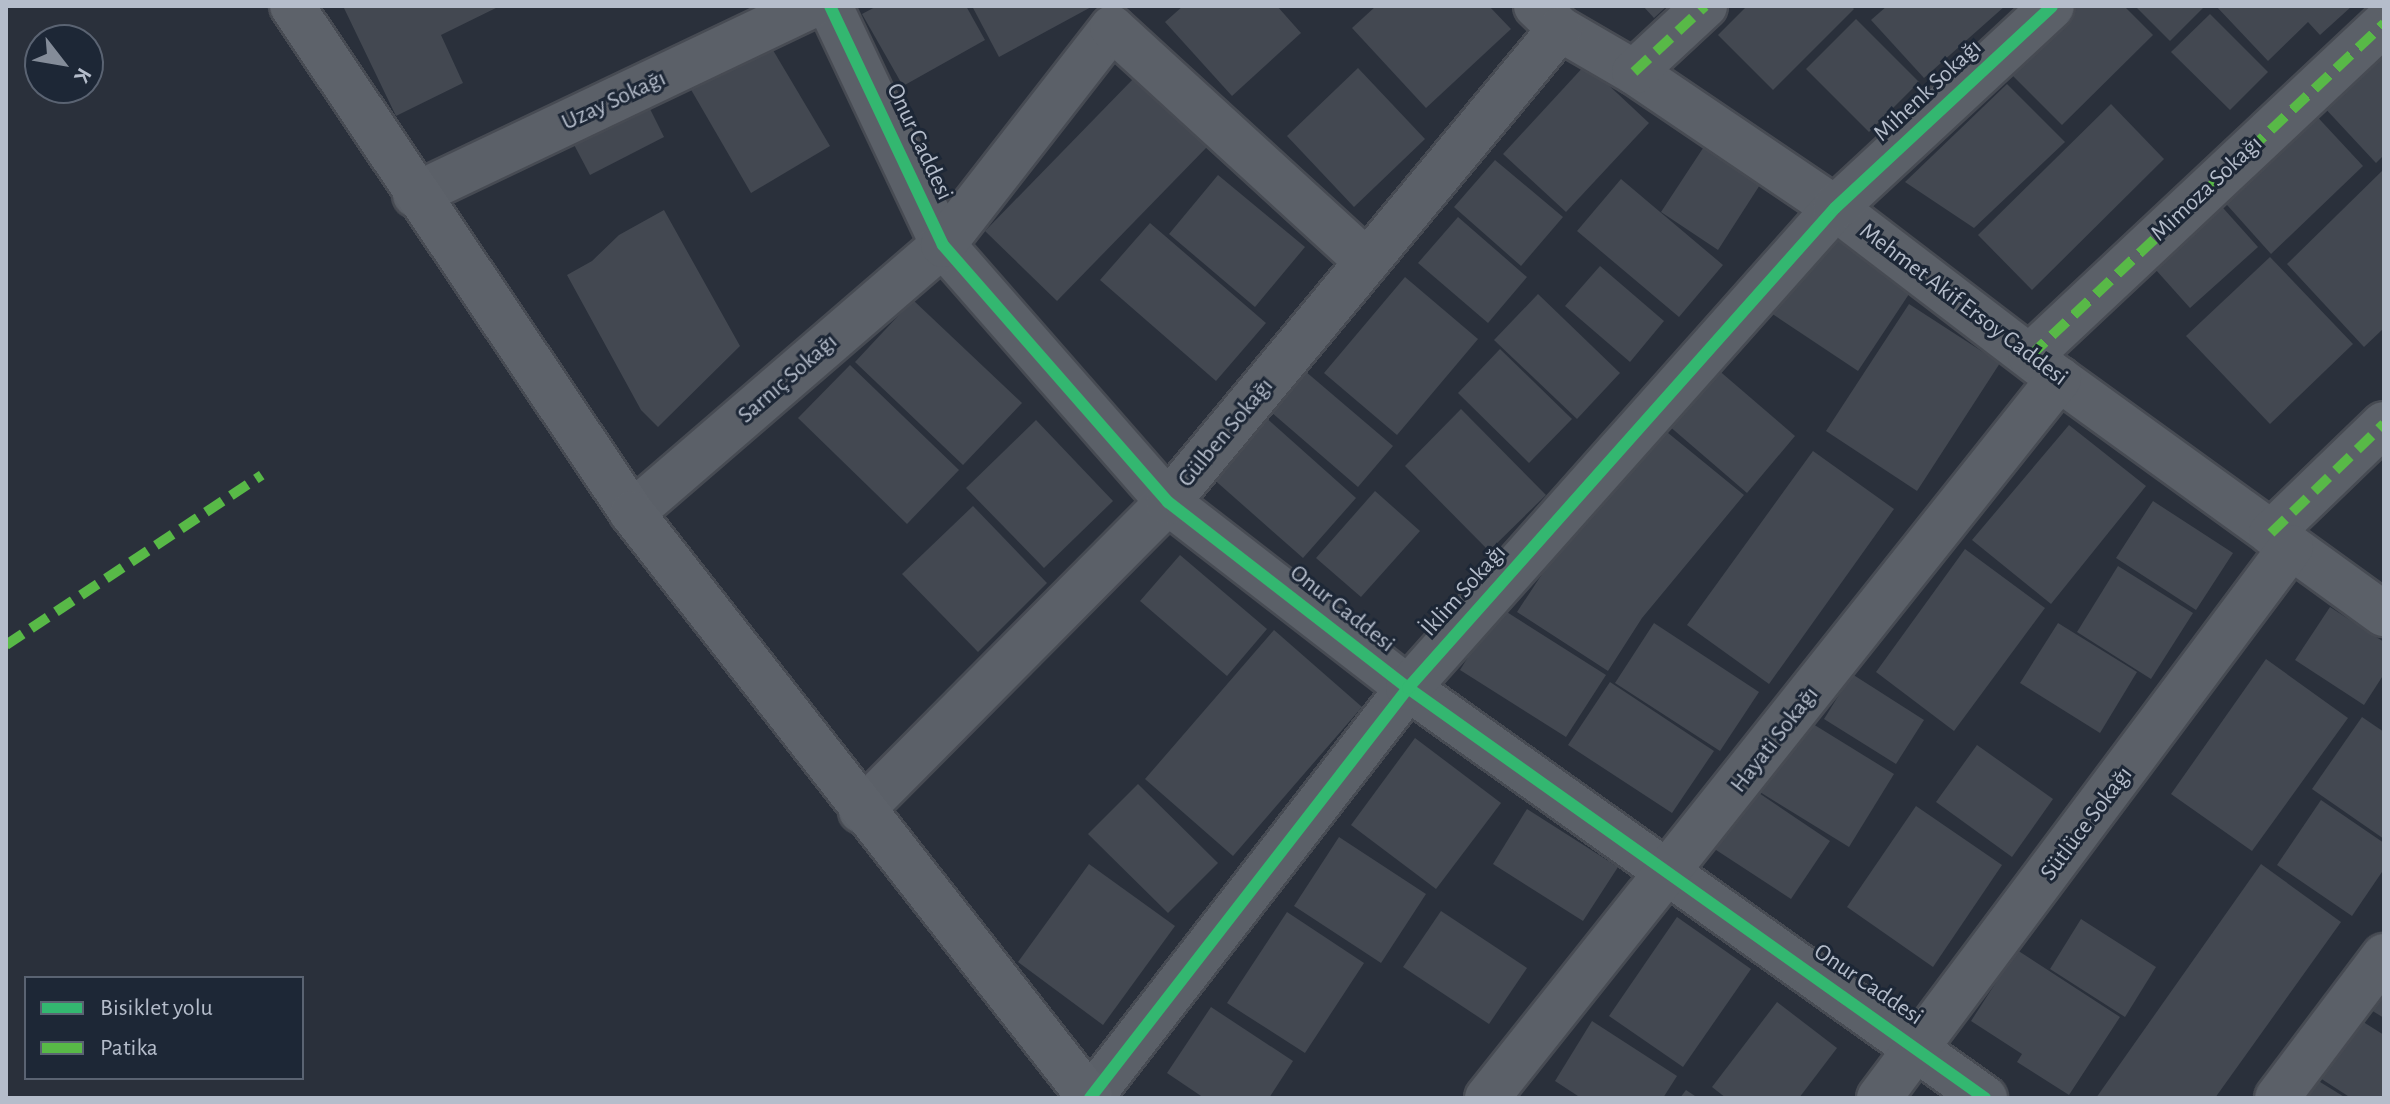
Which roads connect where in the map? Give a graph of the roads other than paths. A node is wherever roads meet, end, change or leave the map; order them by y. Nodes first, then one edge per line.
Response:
1 (292, 6) edge
2 (812, 6) edge
3 (830, 6) edge
4 (1705, 6) edge
5 (2052, 6) edge
6 (1548, 17) edge
7 (2384, 23) edge
8 (1634, 72) junction
9 (415, 195) junction
10 (1835, 208) junction
11 (943, 245) junction
12 (1367, 262) junction
13 (2045, 367) junction
14 (2384, 424) edge
15 (1168, 502) junction
16 (632, 513) junction
17 (2281, 540) junction
18 (2384, 614) edge
19 (1408, 688) junction
20 (861, 811) junction
21 (1668, 876) junction
22 (2384, 956) edge
23 (1920, 1048) junction
24 (1090, 1098) edge
25 (1487, 1098) edge
26 (1879, 1098) edge
27 (1985, 1098) edge
28 (2277, 1098) edge

1 - 9 main road
2 - 9 street, Uzay Sokağı
3 - 11 street, Onur Caddesi
4 - 8 street
5 - 10 street, Mihenk Sokağı
6 - 8 street, Mehmet Akif Ersoy Caddesi
6 - 12 street, Gülben Sokağı
7 - 13 street, Mimoza Sokağı
8 - 10 street, Mehmet Akif Ersoy Caddesi
9 - 16 main road
10 - 13 street, Mehmet Akif Ersoy Caddesi
10 - 19 street, İklim Sokağı
11 - 12 street, Sarnıç Sokağı
11 - 15 street, Onur Caddesi
11 - 16 street, Sarnıç Sokağı
12 - 15 street, Gülben Sokağı
13 - 17 street, Mehmet Akif Ersoy Caddesi
13 - 21 street, Hayati Sokağı
14 - 17 street, Sütlüce Sokağı
15 - 19 street, Onur Caddesi
15 - 20 street, Gülben Sokağı
16 - 20 main road
17 - 18 street, Mehmet Akif Ersoy Caddesi
17 - 23 street, Sütlüce Sokağı
19 - 21 street, Onur Caddesi
19 - 24 street, İklim Sokağı
20 - 24 main road
21 - 23 street, Onur Caddesi
21 - 25 street, Hayati Sokağı
22 - 28 street
23 - 26 street, Sütlüce Sokağı
23 - 27 street, Onur Caddesi

